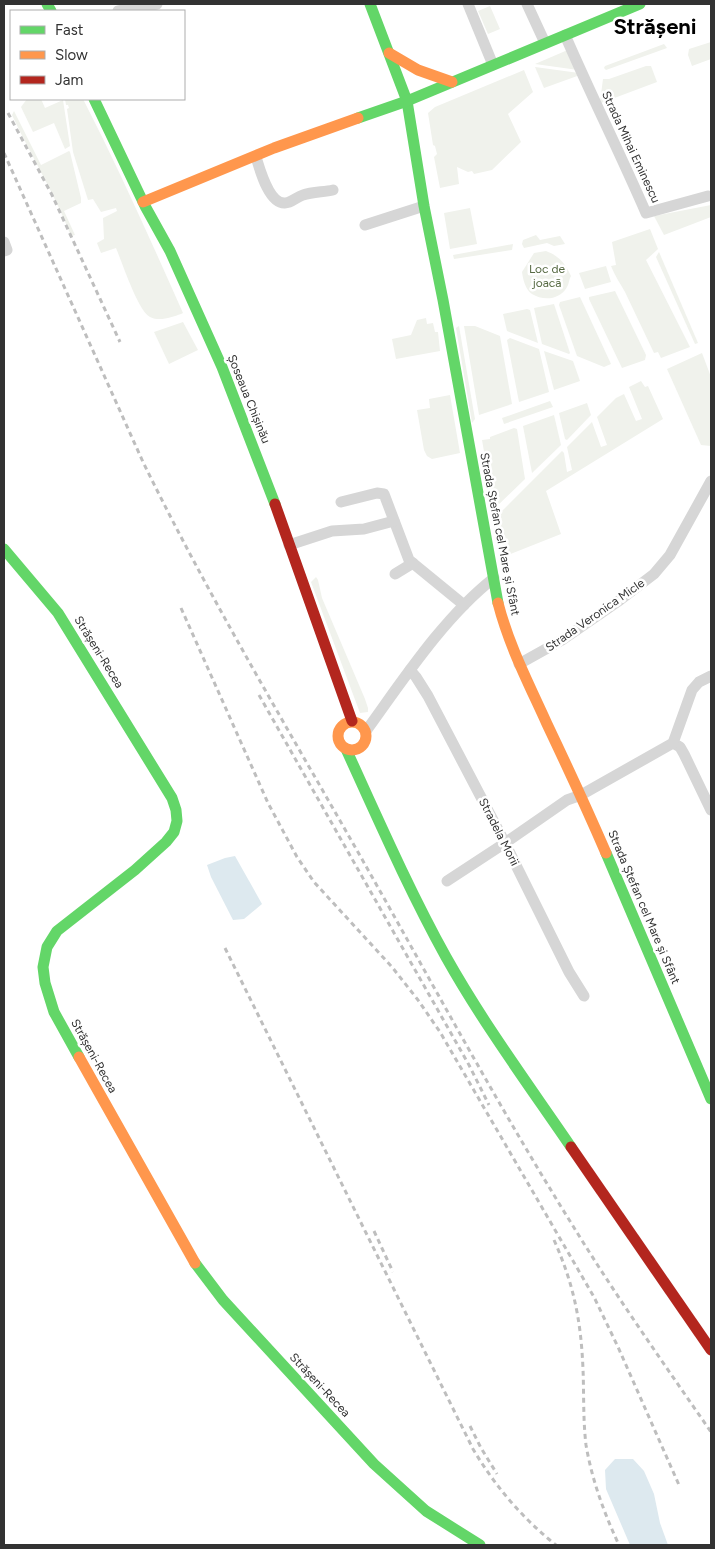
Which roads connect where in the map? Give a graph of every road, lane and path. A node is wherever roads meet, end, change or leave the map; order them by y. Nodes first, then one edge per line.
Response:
1 (157, 4) edge
2 (370, 4) edge
3 (468, 4) edge
4 (527, 4) edge
5 (640, 4) edge
6 (623, 7) edge
7 (124, 10) edge
8 (566, 34) junction
9 (545, 43) junction
10 (389, 53) junction
11 (493, 65) junction
12 (452, 82) junction
13 (94, 100) edge
14 (407, 101) junction
15 (256, 157) junction
16 (333, 190) dead end
17 (708, 196) dead end
18 (144, 204) junction
19 (424, 206) junction
20 (365, 225) dead end
21 (711, 481) edge
22 (341, 502) dead end
23 (394, 521) junction
24 (289, 545) junction
25 (4, 550) edge
26 (413, 563) junction
27 (395, 574) dead end
28 (494, 578) junction
29 (464, 605) junction
30 (309, 634) dead end
31 (519, 664) junction
32 (410, 670) junction
33 (711, 676) edge
34 (352, 721) junction
35 (366, 731) junction
36 (672, 742) junction
37 (346, 749) junction
38 (580, 795) junction
39 (711, 810) edge
40 (505, 844) junction
41 (447, 881) dead end
42 (584, 996) dead end
43 (711, 1098) edge
44 (711, 1350) edge
45 (480, 1545) edge

1 - 7 street
2 - 10 main road, Strada Ștefan cel Mare și Sfânt
3 - 11 street
4 - 9 street
5 - 6 main road
6 - 8 main road
8 - 9 main road
8 - 17 street, Strada Mihai Eminescu
9 - 11 main road
10 - 12 main road
10 - 14 main road, Strada Ștefan cel Mare și Sfânt
11 - 12 main road
12 - 14 main road
13 - 18 main road, Șoseaua Chișinău
14 - 15 main road
14 - 19 main road, Strada Ștefan cel Mare și Sfânt
15 - 16 street
15 - 18 main road
18 - 24 main road, Șoseaua Chișinău
18 - 30 main road
19 - 20 street
19 - 28 main road, Strada Ștefan cel Mare și Sfânt
21 - 31 street, Strada Veronica Micle
22 - 23 street
23 - 24 street
23 - 26 street
24 - 34 main road, Șoseaua Chișinău
25 - 45 main road, Strășeni-Recea
26 - 27 street
26 - 29 street
28 - 29 street
28 - 31 main road, Strada Ștefan cel Mare și Sfânt
29 - 32 street
31 - 38 main road, Strada Ștefan cel Mare și Sfânt
32 - 35 street
32 - 40 street, Stradela Morii
33 - 36 street
34 - 35 main road
34 - 37 main road
35 - 37 main road
36 - 38 street
36 - 39 street
37 - 44 main road
38 - 40 street
38 - 43 main road, Strada Ștefan cel Mare și Sfânt
40 - 41 street
40 - 42 street, Stradela Morii

